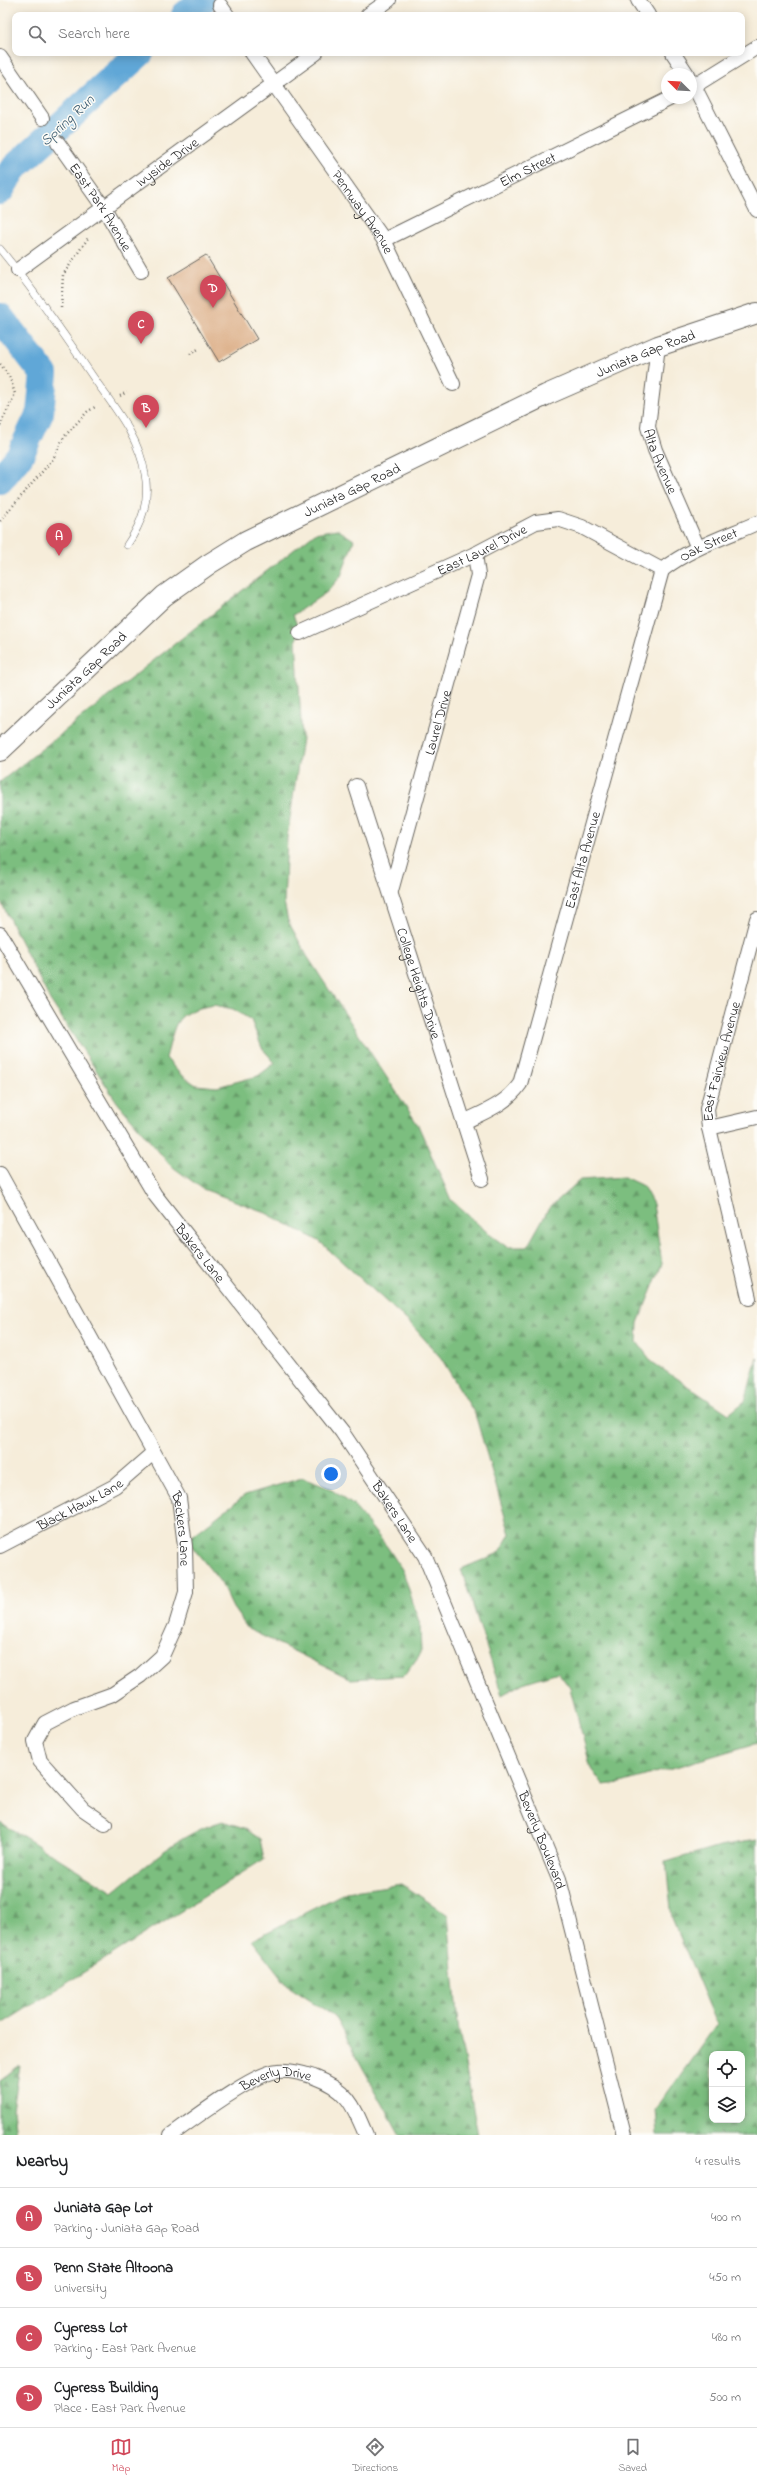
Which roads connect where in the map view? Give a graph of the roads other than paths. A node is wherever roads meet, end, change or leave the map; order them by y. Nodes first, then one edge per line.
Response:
1 (389, 0) edge
2 (638, 0) edge
3 (372, 12) edge
4 (646, 12) edge
5 (757, 47) edge
6 (745, 54) edge
7 (254, 56) edge
8 (312, 56) edge
9 (675, 56) edge
10 (742, 56) edge
11 (0, 57) edge
12 (683, 68) edge
13 (697, 82) edge
14 (273, 84) junction
15 (697, 95) edge
16 (661, 103) edge
17 (42, 118) dead end
18 (58, 143) dead end
19 (104, 208) junction
20 (757, 210) edge
21 (384, 240) junction
22 (0, 249) edge
23 (18, 270) junction
24 (141, 271) dead end
25 (757, 313) edge
26 (658, 346) junction
27 (453, 384) dead end
28 (757, 523) edge
29 (128, 545) dead end
30 (698, 548) junction
31 (475, 554) junction
32 (662, 570) junction
33 (300, 632) dead end
34 (0, 751) edge
35 (356, 786) dead end
36 (391, 891) junction
37 (757, 919) edge
38 (0, 934) edge
39 (757, 1117) edge
40 (464, 1122) junction
41 (708, 1128) junction
42 (0, 1174) edge
43 (482, 1179) dead end
44 (749, 1298) dead end
45 (153, 1453) junction
46 (0, 1546) edge
47 (425, 1556) joint
48 (105, 1824) dead end
49 (171, 2135) edge
50 (366, 2135) edge
51 (624, 2135) edge

1 - 3 street
2 - 4 street
5 - 6 street
7 - 14 street, Pennway Avenue
8 - 14 street, Ivyside Drive
9 - 12 street
10 - 13 street
11 - 17 street
14 - 19 street, Ivyside Drive
14 - 21 street, Pennway Avenue
15 - 20 street
16 - 21 street, Elm Street
18 - 19 street, East Park Avenue
19 - 23 street, Ivyside Drive
19 - 24 street, East Park Avenue
21 - 27 street, Pennway Avenue
22 - 23 lane
23 - 29 lane
25 - 26 main road, Juniata Gap Road
26 - 30 street, Alta Avenue
26 - 34 main road, Juniata Gap Road
28 - 30 street, Oak Street
30 - 32 street, Oak Street
31 - 32 street, East Laurel Drive
31 - 33 street, East Laurel Drive
31 - 36 street, Laurel Drive
32 - 40 street, East Alta Avenue
35 - 36 street, College Heights Drive
36 - 40 street, College Heights Drive
37 - 41 street, East Fairview Avenue
38 - 47 street, Bakers Lane
39 - 41 street
40 - 43 street, College Heights Drive
41 - 44 street, East Fairview Avenue
42 - 45 street, Beckers Lane
45 - 46 street, Black Hawk Lane
45 - 48 street, Beckers Lane
47 - 51 street, Beverly Boulevard
49 - 50 street, Beverly Drive

